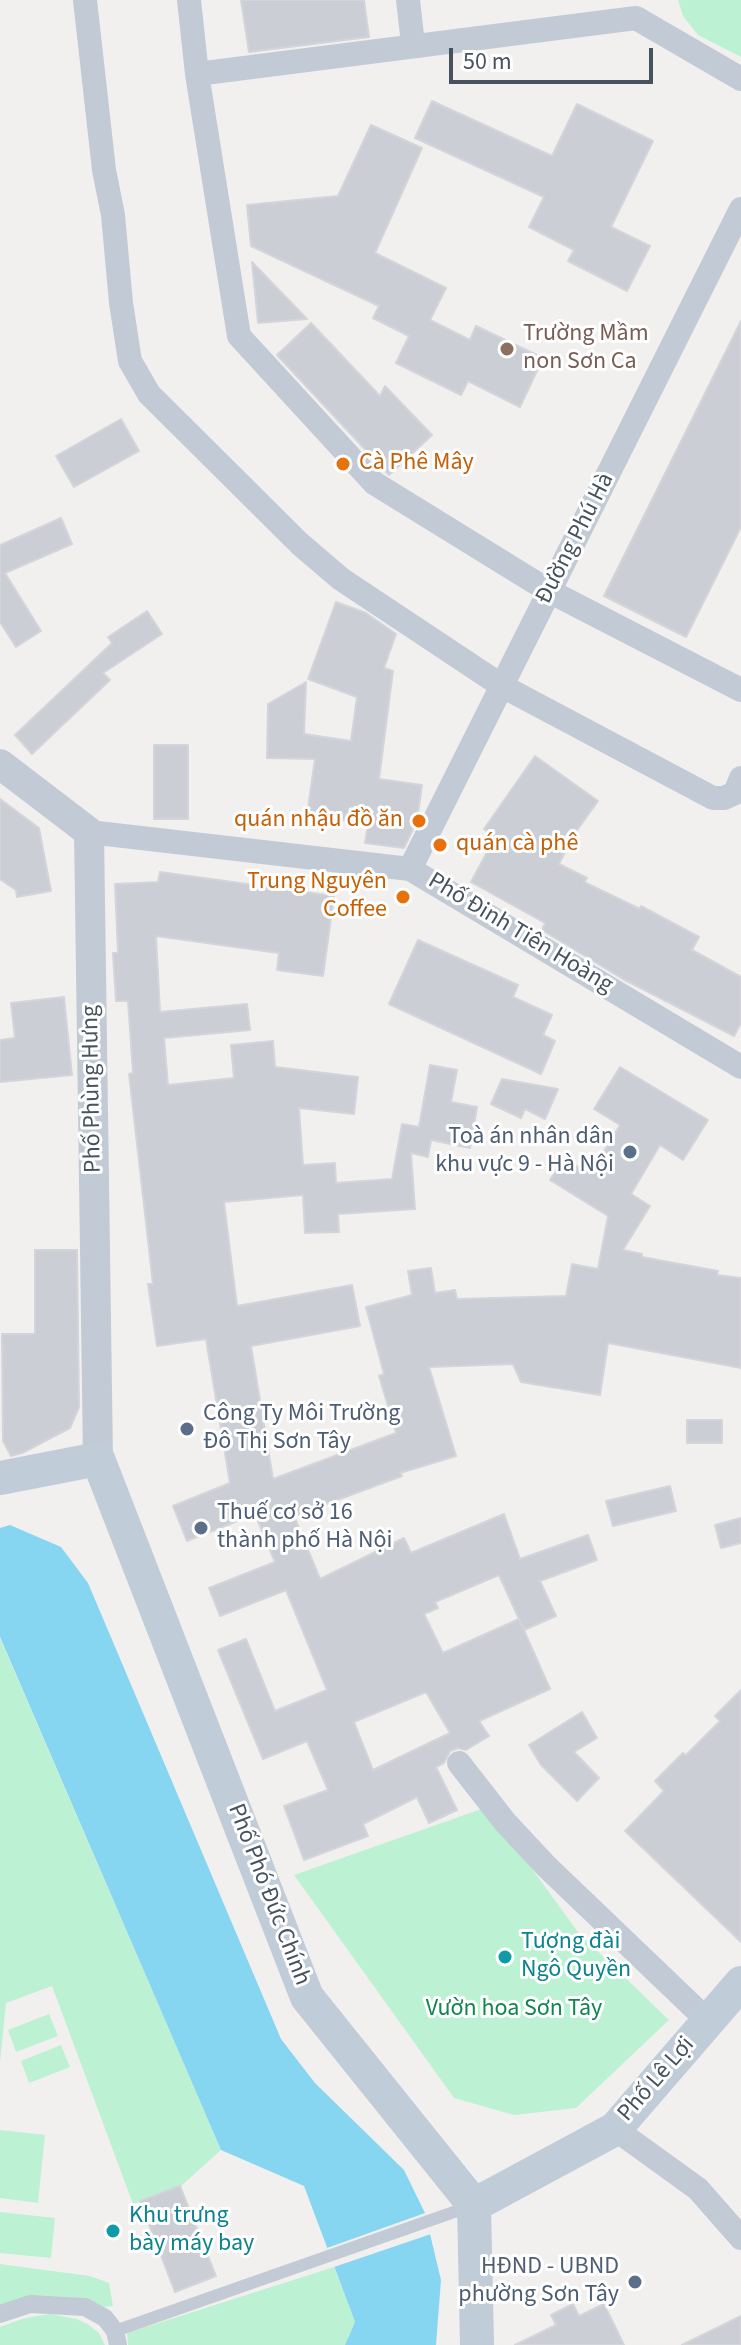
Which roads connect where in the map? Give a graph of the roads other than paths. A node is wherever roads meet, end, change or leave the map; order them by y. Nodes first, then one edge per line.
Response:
1 (85, 0) edge
2 (189, 0) edge
3 (408, 0) edge
4 (635, 9) edge
5 (413, 44) junction
6 (197, 74) junction
7 (741, 79) edge
8 (741, 209) edge
9 (549, 591) junction
10 (502, 686) junction
11 (741, 690) edge
12 (0, 764) edge
13 (741, 778) edge
14 (89, 832) junction
15 (410, 869) junction
16 (741, 1067) edge
17 (98, 1459) junction
18 (0, 1478) edge
19 (459, 1763) dead end
20 (741, 1983) edge
21 (708, 2021) junction
22 (615, 2129) junction
23 (474, 2205) junction
24 (741, 2238) edge
25 (0, 2314) edge
26 (117, 2338) edge
27 (477, 2345) edge

1 - 10 street
2 - 6 street
3 - 5 street
4 - 5 street
4 - 7 street
5 - 6 street
6 - 9 street
8 - 9 street, Đường Phú Hà
9 - 10 street, Đường Phú Hà
9 - 11 street
10 - 13 street
10 - 15 street, Đường Phú Hà
12 - 14 street
14 - 15 street, Phố Đinh Tiên Hoàng
14 - 17 street, Phố Phùng Hưng
15 - 16 street, Phố Đinh Tiên Hoàng
17 - 18 main road
17 - 23 main road, Phố Phó Đức Chính
19 - 21 street
20 - 21 main road, Phố Lê Lợi
21 - 22 main road, Phố Lê Lợi
22 - 23 main road, Phố Lê Lợi
22 - 24 street
23 - 26 lane
23 - 27 main road
25 - 26 street

